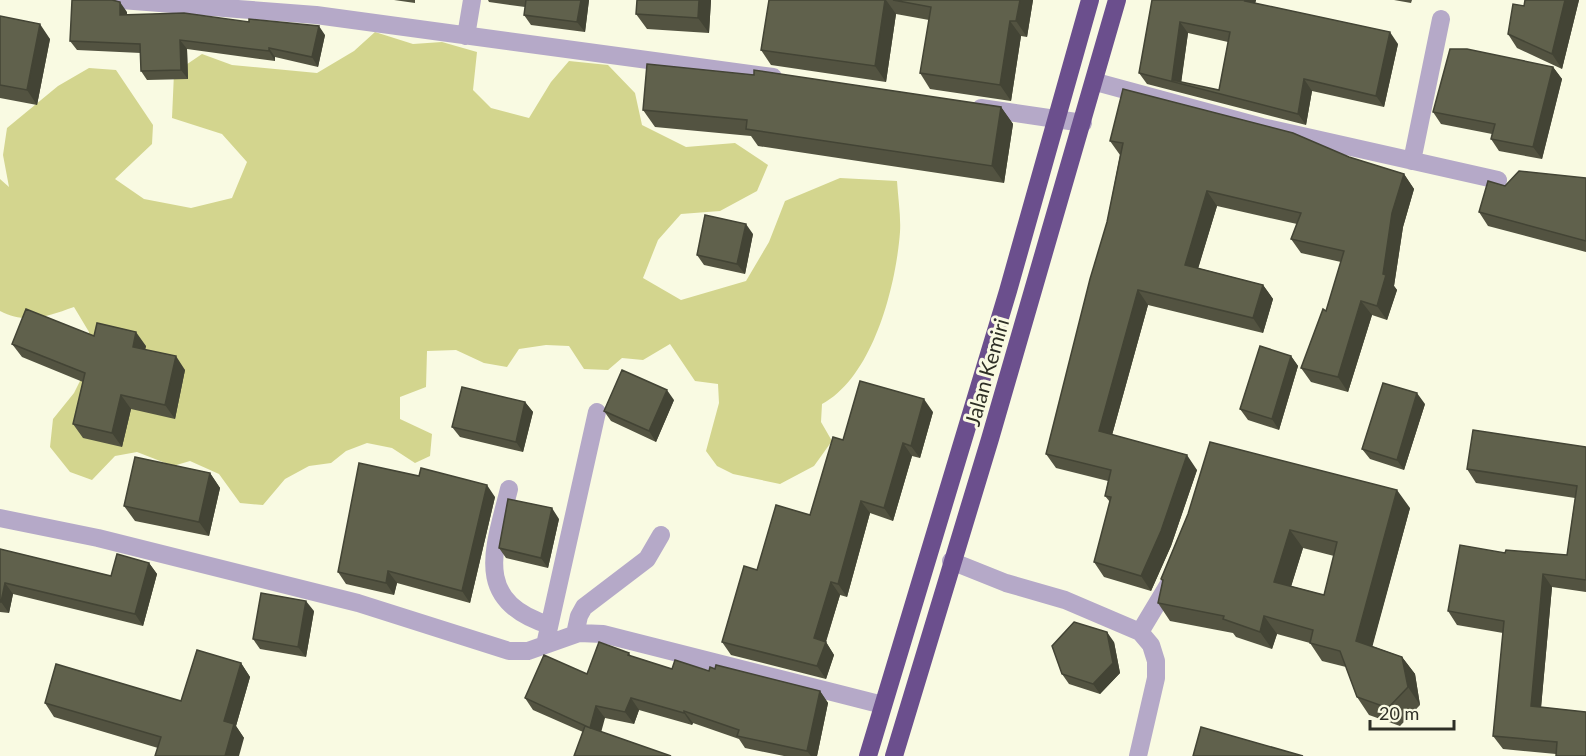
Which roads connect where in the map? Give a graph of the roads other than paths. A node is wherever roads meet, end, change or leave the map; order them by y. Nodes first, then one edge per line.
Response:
1 (121, 0) edge
2 (472, 0) edge
3 (1090, 0) edge
4 (1118, 0) edge
5 (221, 4) edge
6 (1441, 19) dead end
7 (466, 36) junction
8 (794, 80) edge
9 (1096, 82) junction
10 (962, 105) edge
11 (1058, 118) junction
12 (1083, 123) junction
13 (1412, 161) junction
14 (1498, 180) dead end
15 (597, 412) dead end
16 (509, 489) dead end
17 (0, 518) edge
18 (661, 536) dead end
19 (951, 561) junction
20 (1175, 570) edge
21 (549, 625) junction
22 (1140, 632) junction
23 (575, 634) junction
24 (545, 645) junction
25 (883, 705) junction
26 (868, 756) edge
27 (894, 756) edge
28 (1138, 756) edge

1 - 5 street
2 - 7 street
3 - 11 highway, Jalan Kemiri
4 - 9 highway, Jalan Kemiri
5 - 7 street
6 - 13 street
7 - 8 street
9 - 12 highway, Jalan Kemiri
9 - 13 street
10 - 11 street
11 - 12 street
11 - 25 highway, Jalan Kemiri
12 - 19 highway, Jalan Kemiri
13 - 14 street
15 - 21 street
16 - 21 street
17 - 24 street
18 - 23 street
19 - 22 street
19 - 27 highway, Jalan Kemiri
20 - 22 street
21 - 24 street
22 - 28 street
23 - 24 street
23 - 25 street
25 - 26 highway, Jalan Kemiri

